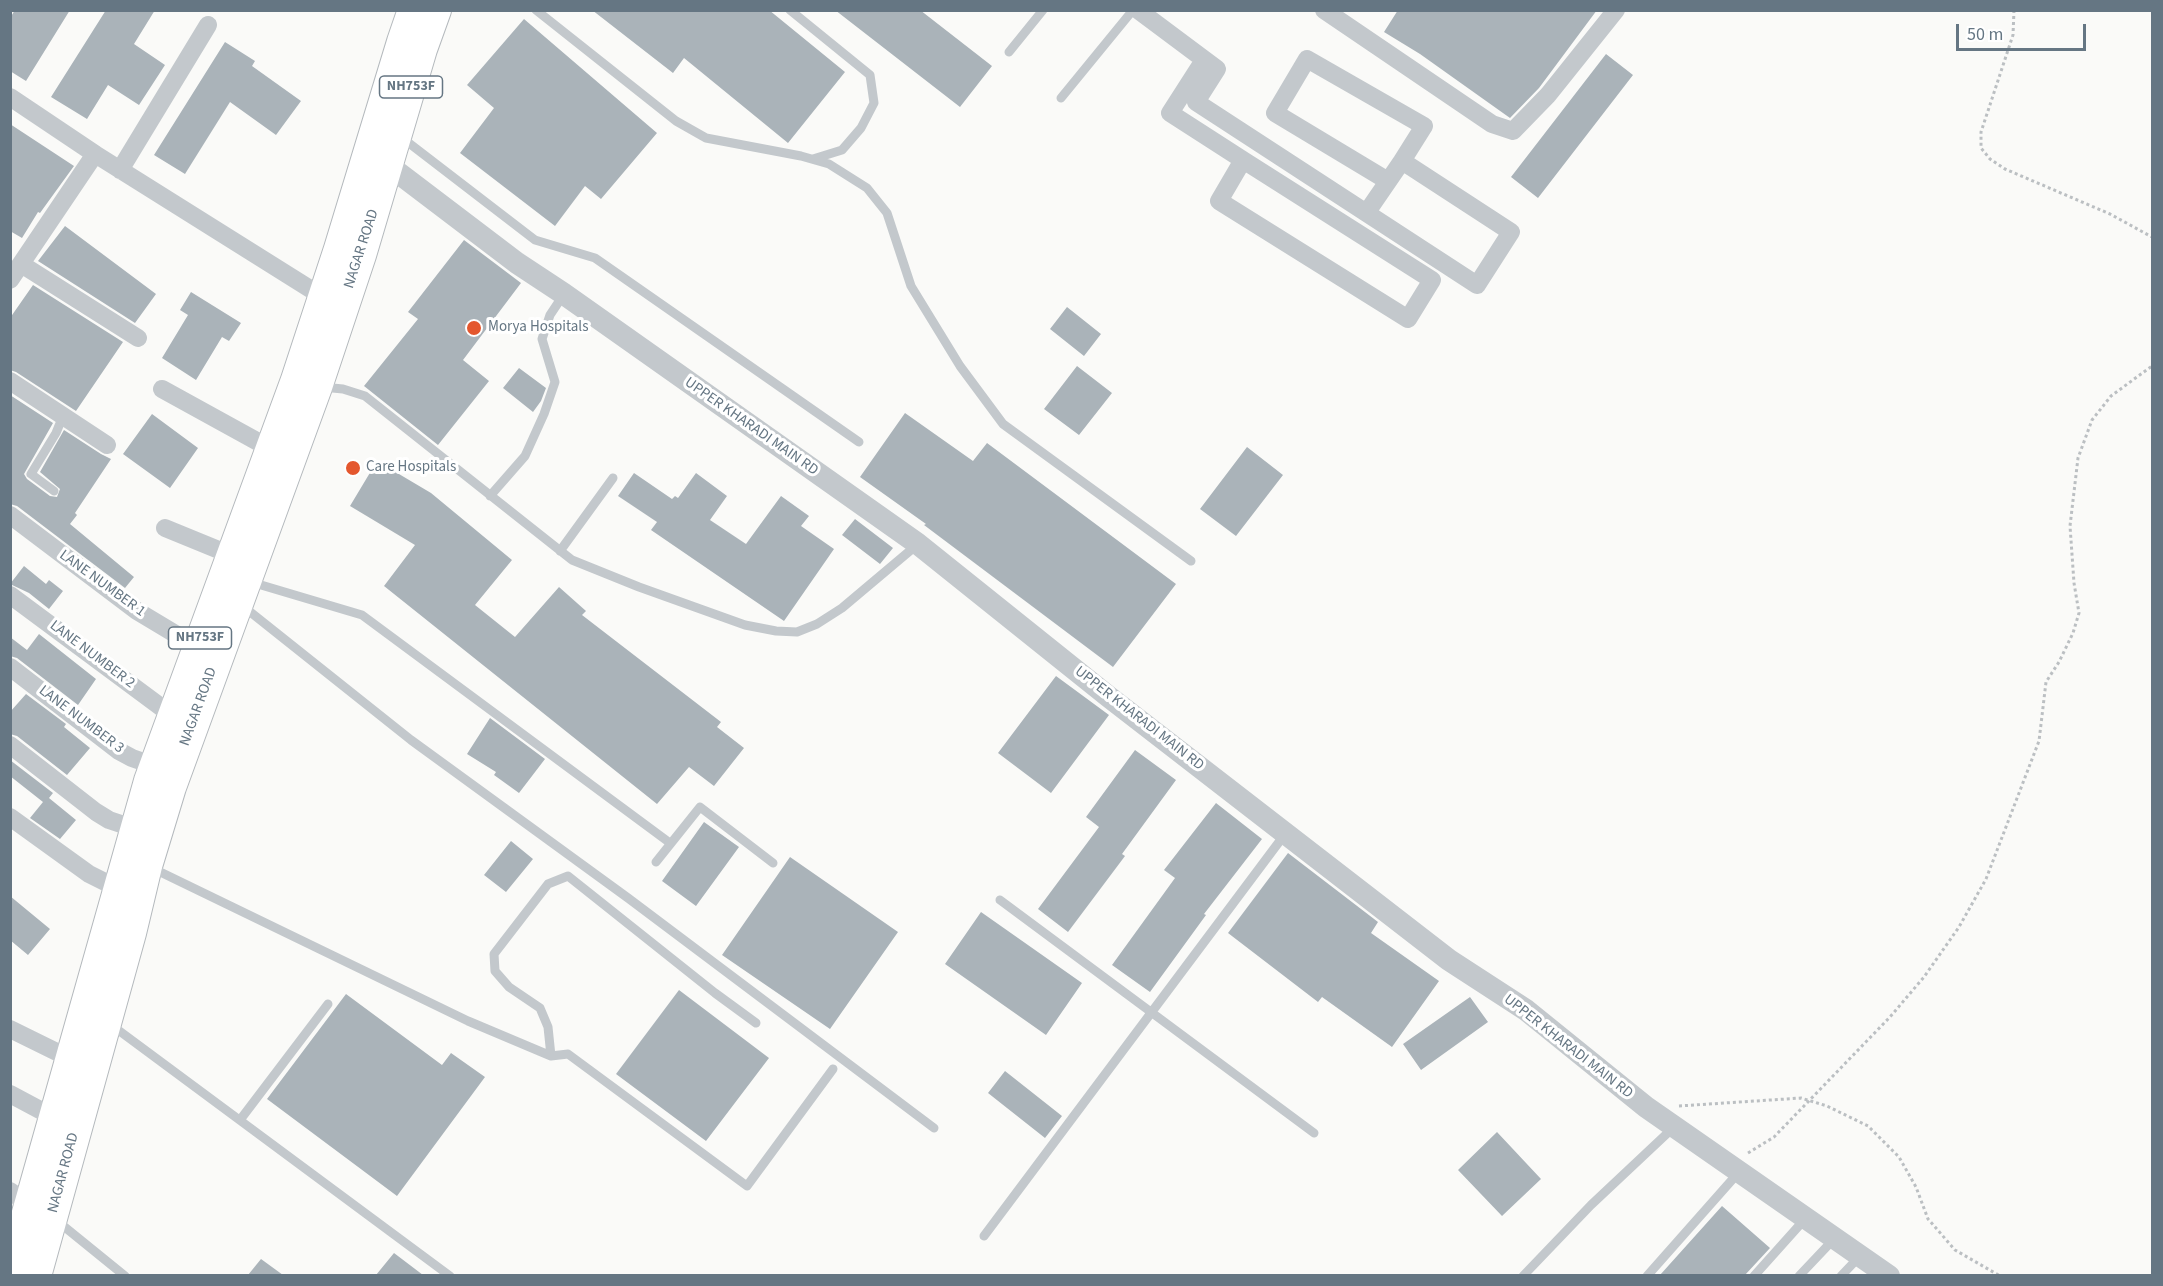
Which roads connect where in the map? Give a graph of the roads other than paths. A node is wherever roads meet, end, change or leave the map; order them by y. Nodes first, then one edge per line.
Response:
1 (413, 10) edge
2 (436, 10) edge
3 (536, 10) edge
4 (790, 10) edge
5 (1043, 10) edge
6 (1133, 10) edge
7 (1138, 10) edge
8 (1324, 10) edge
9 (1616, 10) edge
10 (208, 25) dead end
11 (1009, 52) dead end
12 (1204, 60) junction
13 (10, 97) edge
14 (1060, 98) dead end
15 (397, 134) junction
16 (95, 154) junction
17 (813, 159) junction
18 (1243, 160) junction
19 (1402, 160) junction
20 (388, 165) junction
21 (120, 170) junction
22 (1388, 181) junction
23 (1367, 212) junction
24 (21, 264) junction
25 (10, 280) edge
26 (564, 294) junction
27 (323, 297) junction
28 (138, 338) dead end
29 (10, 381) edge
30 (316, 387) junction
31 (162, 389) dead end
32 (63, 416) junction
33 (859, 442) dead end
34 (107, 444) dead end
35 (270, 448) junction
36 (613, 478) dead end
37 (54, 491) dead end
38 (490, 496) junction
39 (10, 515) edge
40 (165, 528) dead end
41 (918, 544) junction
42 (560, 551) junction
43 (231, 555) junction
44 (1191, 561) dead end
45 (243, 590) junction
46 (10, 595) edge
47 (197, 647) junction
48 (10, 667) edge
49 (172, 716) junction
50 (10, 745) edge
51 (155, 766) junction
52 (10, 817) edge
53 (136, 829) junction
54 (1286, 833) junction
55 (670, 843) junction
56 (656, 862) dead end
57 (773, 863) dead end
58 (147, 866) junction
59 (119, 889) junction
60 (1000, 900) dead end
61 (119, 930) junction
62 (328, 1004) dead end
63 (1152, 1012) junction
64 (106, 1021) junction
65 (756, 1023) dead end
66 (10, 1029) edge
67 (550, 1056) junction
68 (71, 1059) junction
69 (833, 1069) dead end
70 (10, 1094) edge
71 (55, 1118) junction
72 (240, 1120) junction
73 (1674, 1127) junction
74 (934, 1128) dead end
75 (1314, 1133) dead end
76 (1734, 1169) junction
77 (31, 1204) edge
78 (1805, 1219) junction
79 (984, 1236) dead end
80 (1834, 1239) junction
81 (1860, 1256) junction
82 (10, 1273) edge
83 (36, 1275) edge
84 (125, 1275) edge
85 (450, 1275) edge
86 (1523, 1275) edge
87 (1647, 1275) edge
88 (1754, 1275) edge
89 (1799, 1275) edge
90 (1841, 1275) edge
91 (1889, 1275) edge

1 - 27 highway, NAGAR ROAD / NH753F
2 - 15 highway, NAGAR ROAD / NH753F
3 - 17 lane
4 - 17 lane
5 - 11 lane
6 - 14 lane
7 - 12 street
8 - 9 street
10 - 21 street
12 - 18 street
12 - 23 street
13 - 16 street
15 - 20 highway, NAGAR ROAD / NH753F
15 - 33 lane
16 - 21 street
16 - 24 street
17 - 44 lane
18 - 18 street
19 - 22 street
19 - 22 street
19 - 23 street
20 - 26 street, UPPER KHARADI MAIN RD
20 - 30 highway, NAGAR ROAD / NH753F
21 - 27 street
22 - 23 street
24 - 25 street
24 - 28 street
26 - 38 lane
26 - 41 street, UPPER KHARADI MAIN RD
27 - 35 highway, NAGAR ROAD / NH753F
29 - 32 street
30 - 38 lane
30 - 45 highway, NAGAR ROAD / NH753F
31 - 35 street
32 - 34 street
32 - 37 lane
35 - 43 highway, NAGAR ROAD / NH753F
36 - 42 lane
38 - 42 lane
39 - 47 street, LANE NUMBER 1
40 - 43 street
41 - 42 lane
41 - 54 street, UPPER KHARADI MAIN RD
43 - 47 highway, NAGAR ROAD / NH753F
45 - 55 lane
45 - 58 highway, NAGAR ROAD / NH753F
45 - 74 lane
46 - 49 street, LANE NUMBER 2
47 - 49 highway, NAGAR ROAD / NH753F
48 - 51 street, LANE NUMBER 3
49 - 51 highway, NAGAR ROAD / NH753F
50 - 53 street
51 - 53 highway, NAGAR ROAD / NH753F
52 - 59 street
53 - 59 highway, NAGAR ROAD / NH753F
54 - 63 lane
54 - 73 street, UPPER KHARADI MAIN RD
55 - 56 lane
55 - 57 lane
58 - 61 highway, NAGAR ROAD / NH753F
58 - 67 lane
59 - 61 highway, NAGAR ROAD / NH753F
60 - 63 lane
61 - 64 highway, NAGAR ROAD / NH753F
61 - 68 highway, NAGAR ROAD / NH753F
62 - 72 lane
63 - 75 lane
63 - 79 lane
64 - 72 lane
64 - 77 highway, NAGAR ROAD / NH753F
65 - 67 lane
66 - 68 street
67 - 69 lane
68 - 71 highway, NAGAR ROAD / NH753F
70 - 71 street
71 - 77 highway, NAGAR ROAD / NH753F
72 - 85 lane
73 - 76 street, UPPER KHARADI MAIN RD
73 - 86 lane
76 - 78 street, UPPER KHARADI MAIN RD
76 - 87 lane
77 - 82 highway, NAGAR ROAD / NH753F
77 - 83 highway, NAGAR ROAD / NH753F
77 - 84 lane
78 - 80 street, UPPER KHARADI MAIN RD
78 - 88 lane
80 - 81 street, UPPER KHARADI MAIN RD
80 - 89 lane
81 - 90 lane
81 - 91 street, UPPER KHARADI MAIN RD

